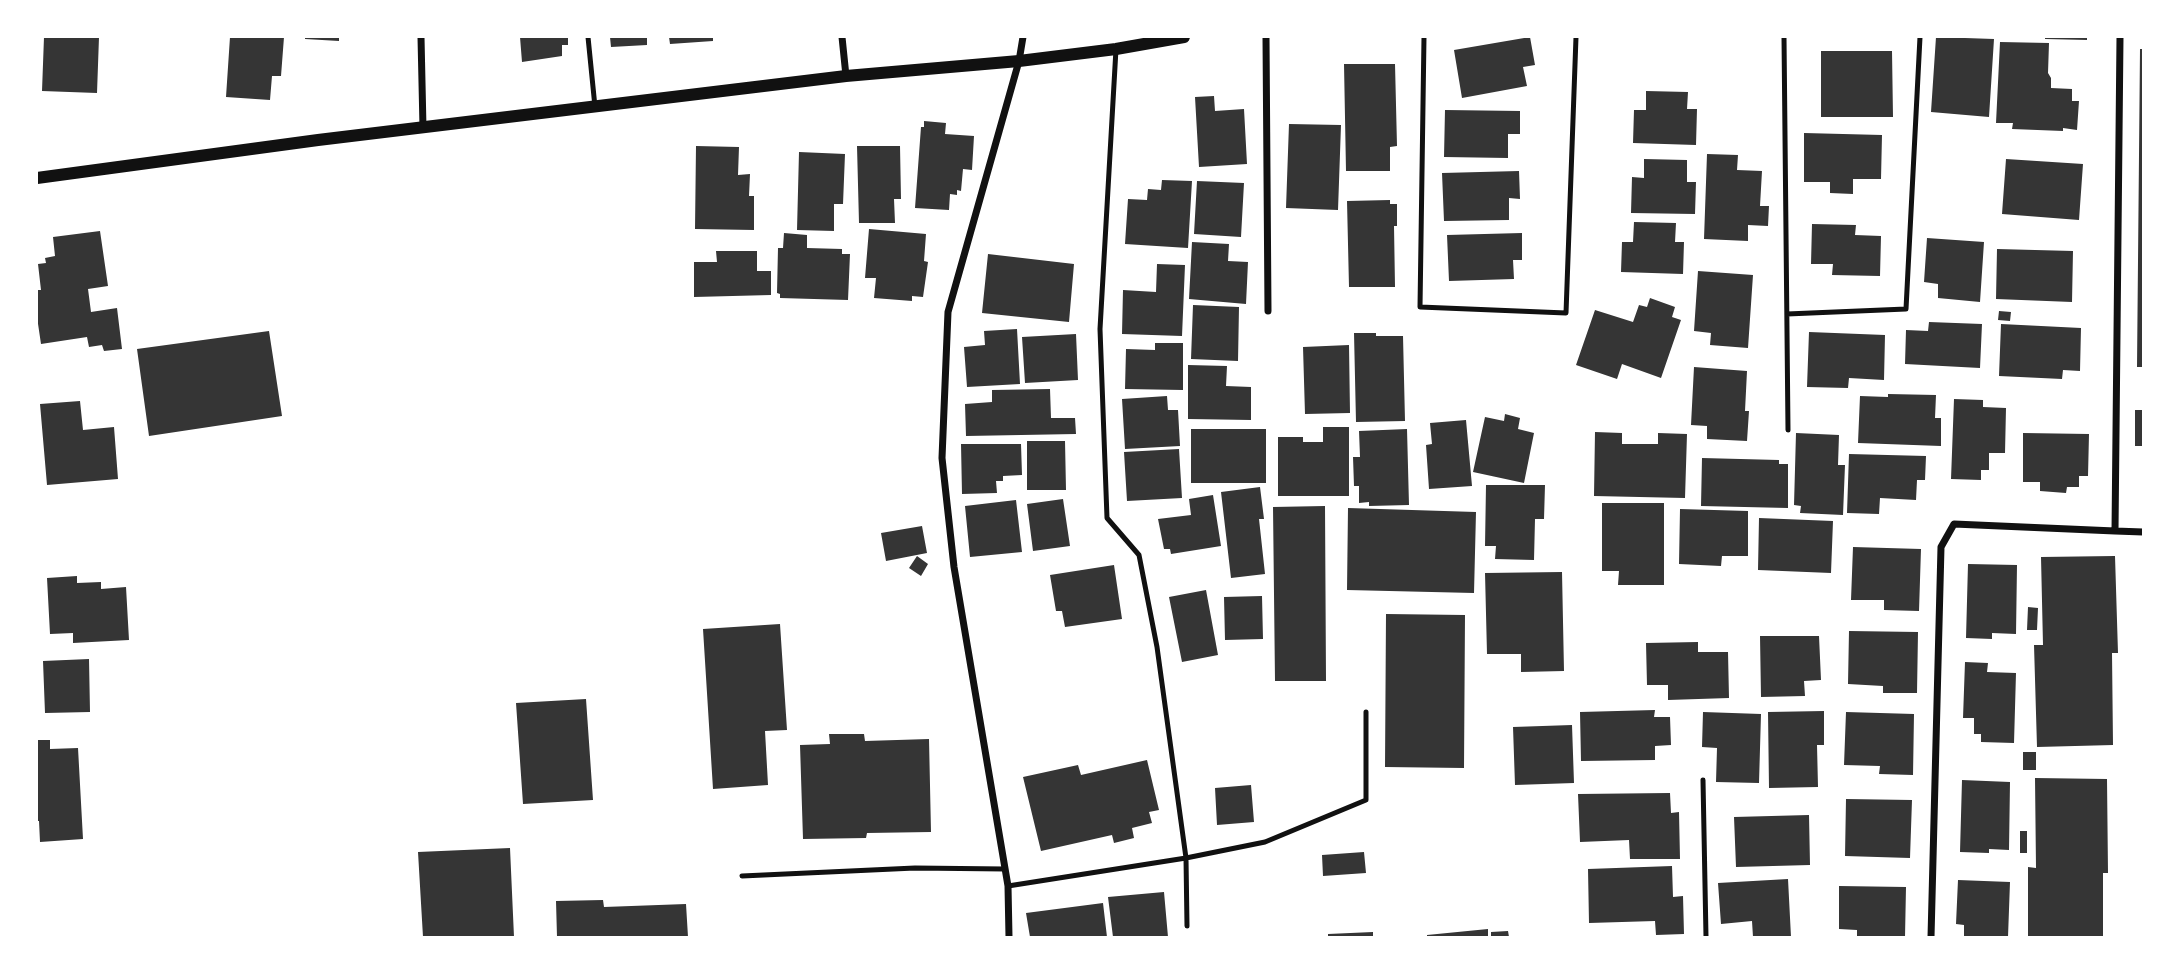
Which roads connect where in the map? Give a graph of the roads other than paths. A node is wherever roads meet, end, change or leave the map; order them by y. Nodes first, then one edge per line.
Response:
1 (422, 37) edge
2 (589, 37) edge
3 (842, 37) edge
4 (1023, 37) edge
5 (1184, 37) edge
6 (1266, 37) edge
7 (1424, 37) edge
8 (1576, 37) edge
9 (1784, 37) edge
10 (1920, 37) edge
11 (2119, 37) edge
12 (1116, 49) junction
13 (1019, 61) junction
14 (846, 76) junction
15 (595, 107) junction
16 (423, 128) junction
17 (37, 178) edge
18 (1268, 311) dead end
19 (1787, 314) junction
20 (1788, 430) dead end
21 (2115, 531) junction
22 (2143, 532) edge
23 (1366, 712) dead end
24 (1703, 780) dead end
25 (1186, 858) junction
26 (1005, 869) junction
27 (743, 876) dead end
28 (1008, 887) junction
29 (1187, 926) dead end
30 (1009, 937) edge
31 (1706, 937) edge
32 (1931, 937) edge

1 - 16 street
2 - 15 lane
3 - 14 street
4 - 13 street
5 - 12 street
6 - 18 street
7 - 8 lane
9 - 19 lane
10 - 19 lane
11 - 21 street
12 - 13 street
12 - 25 lane
13 - 14 street
13 - 26 street
14 - 15 street
15 - 16 street
16 - 17 street
19 - 20 lane
21 - 22 street
21 - 32 street
23 - 25 lane
24 - 31 lane
25 - 28 lane
25 - 29 lane
26 - 27 lane
26 - 28 street
28 - 30 street

